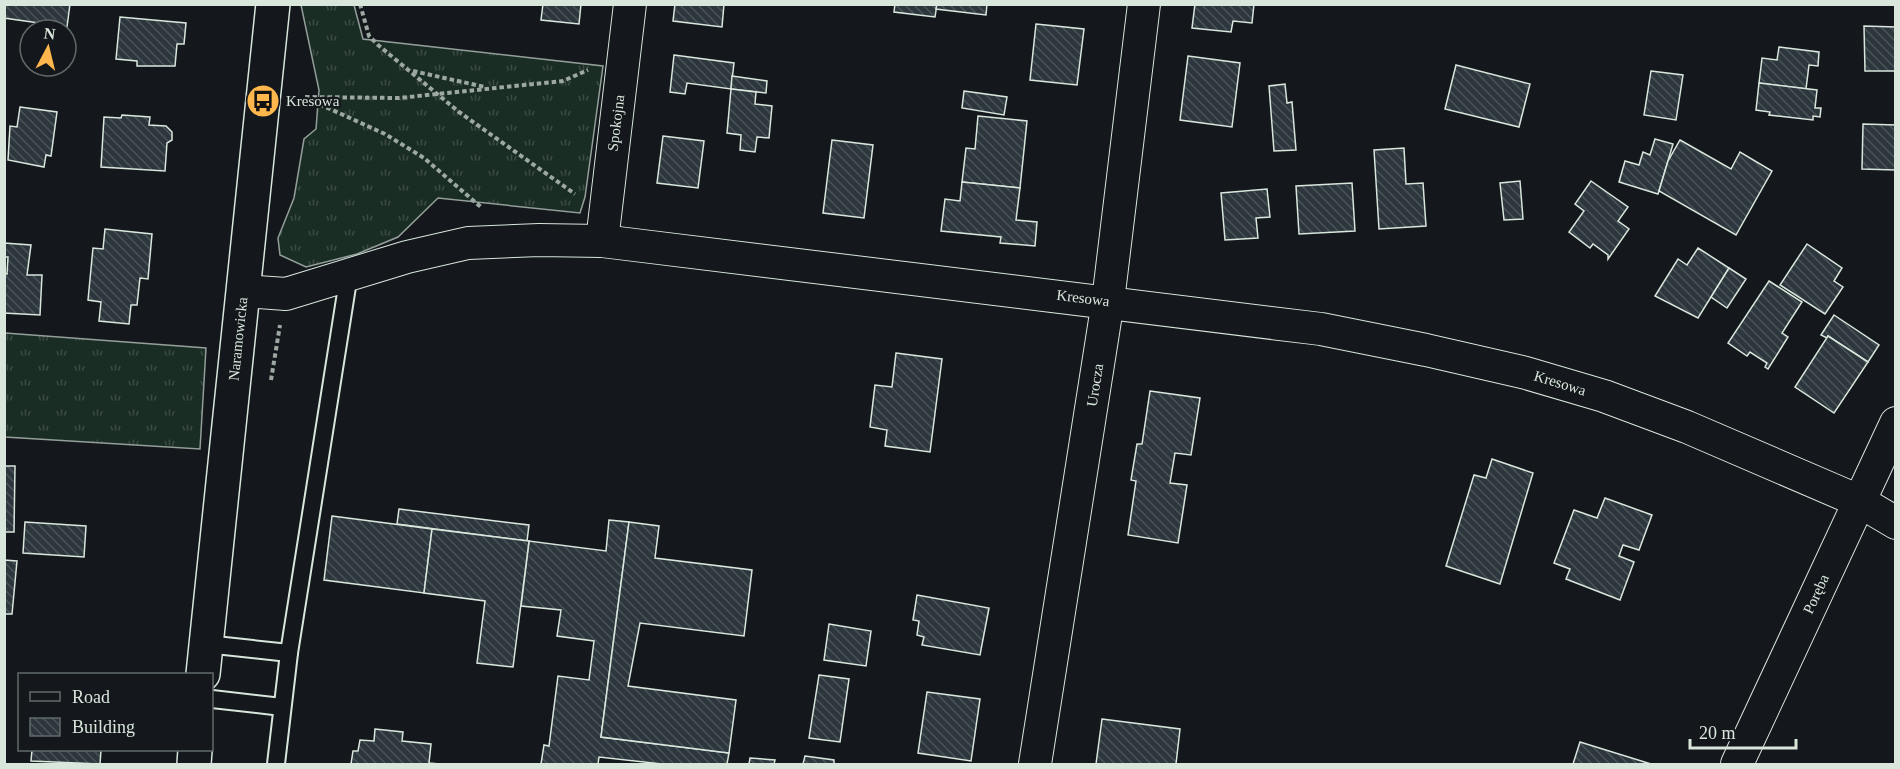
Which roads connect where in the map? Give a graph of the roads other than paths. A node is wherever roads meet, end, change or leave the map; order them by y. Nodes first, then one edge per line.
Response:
1 (273, 4) edge
2 (630, 4) edge
3 (1144, 4) edge
4 (604, 231) junction
5 (349, 274) junction
6 (243, 291) junction
7 (1108, 301) junction
8 (1896, 423) edge
9 (1858, 501) junction
10 (1896, 523) edge
11 (289, 653) junction
12 (205, 659) edge
13 (213, 699) edge
14 (282, 707) junction
15 (276, 765) edge
16 (1035, 765) edge
17 (1737, 765) edge

1 - 6 street, Naramowicka
2 - 4 street, Spokojna
3 - 7 street, Urocza
4 - 5 street, Kresowa
4 - 7 street, Kresowa
5 - 6 street, Kresowa
5 - 11 lane
6 - 12 street, Naramowicka
7 - 9 street, Kresowa
7 - 16 street, Urocza
8 - 9 street, Poręba
9 - 10 street, Kresowa
9 - 17 street, Poręba
11 - 12 lane
11 - 14 lane
13 - 14 lane
14 - 15 lane

